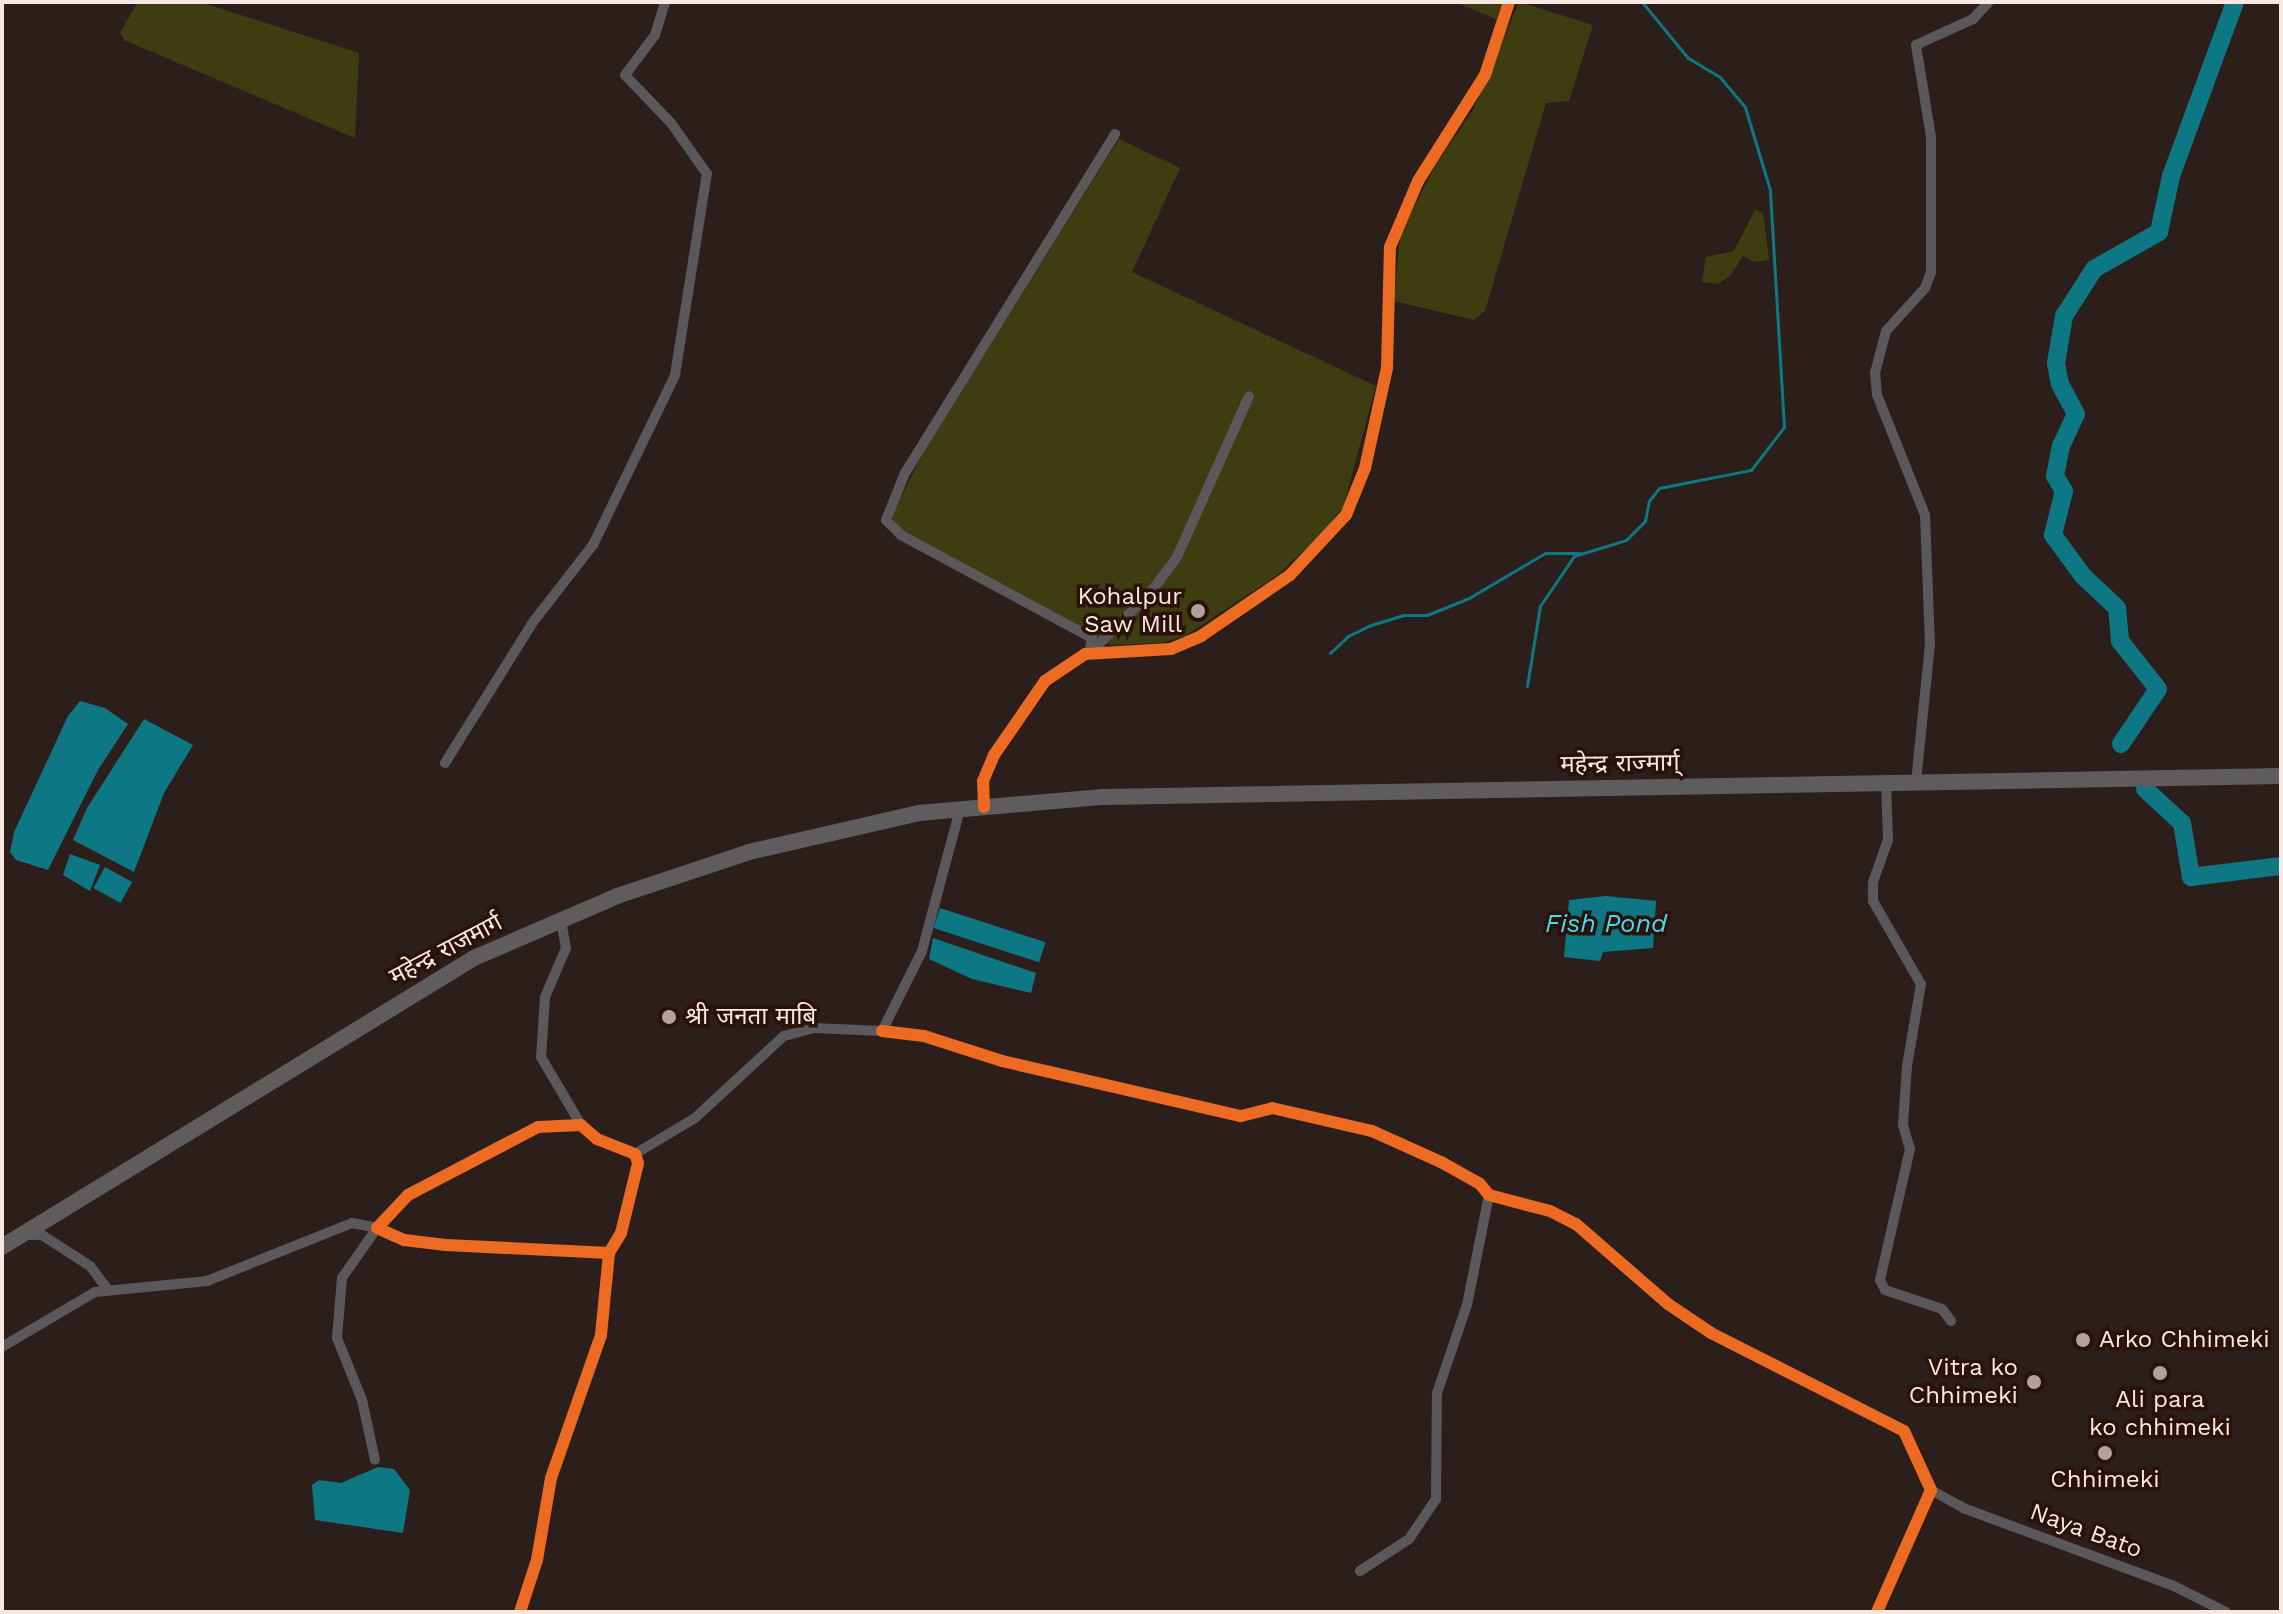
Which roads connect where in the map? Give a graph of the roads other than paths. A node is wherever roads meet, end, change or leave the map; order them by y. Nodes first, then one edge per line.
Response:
1 (665, 2) edge
2 (1509, 2) edge
3 (1989, 2) edge
4 (1115, 134) dead end
5 (1249, 396) dead end
6 (1089, 654) junction
7 (445, 763) dead end
8 (2281, 776) edge
9 (1916, 782) junction
10 (1886, 783) junction
11 (984, 807) junction
12 (960, 809) junction
13 (561, 920) junction
14 (882, 1031) junction
15 (581, 1125) junction
16 (635, 1154) junction
17 (1489, 1195) junction
18 (377, 1228) junction
19 (21, 1235) junction
20 (2, 1247) edge
21 (609, 1253) junction
22 (108, 1290) junction
23 (1951, 1321) dead end
24 (2, 1347) edge
25 (375, 1460) dead end
26 (1931, 1490) junction
27 (1360, 1571) dead end
28 (520, 1612) edge
29 (1877, 1612) edge
30 (2226, 1612) edge

1 - 7 street
2 - 6 street
3 - 9 street
4 - 6 street
5 - 6 street
6 - 11 street
8 - 9 highway, महेन्द्र राज्मार्ग्
9 - 10 highway, महेन्द्र राज्मार्ग्
10 - 11 highway, महेन्द्र राज्मार्ग्
10 - 23 street
11 - 12 highway, महेन्द्र राज्मार्ग्
12 - 13 highway, महेन्द्र राजमार्ग
12 - 14 street
13 - 15 street
13 - 19 highway, महेन्द्र राजमार्ग
14 - 16 street
14 - 17 street
15 - 16 street
15 - 18 street
16 - 21 street
17 - 26 street
17 - 27 street
18 - 21 street
18 - 22 street
18 - 25 street
19 - 20 highway, महेन्द्र राजमार्ग
19 - 22 street
21 - 28 street
22 - 24 street
26 - 29 street
26 - 30 street, Naya Bato

